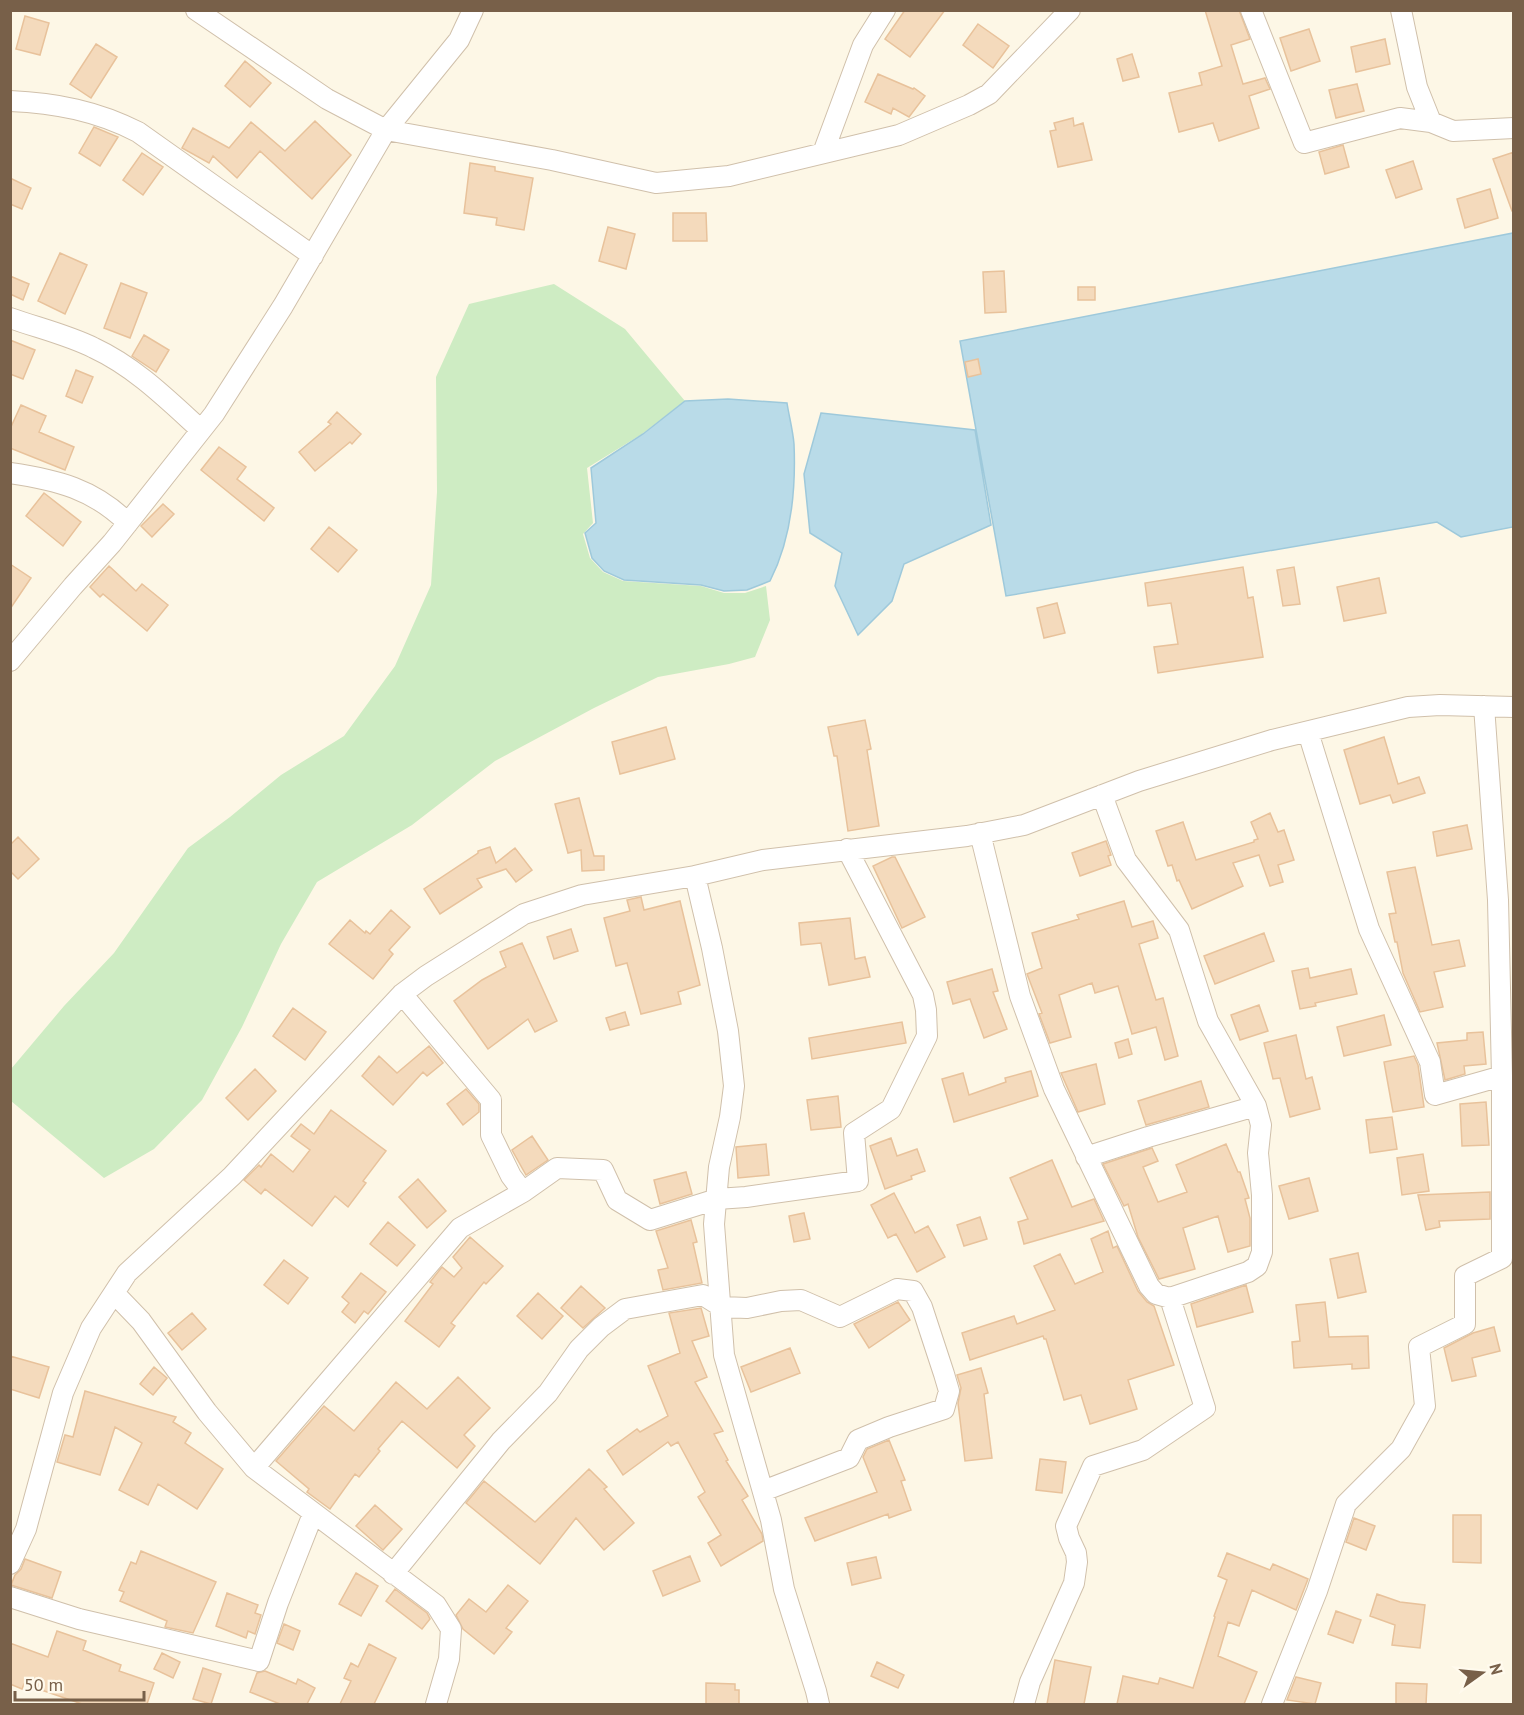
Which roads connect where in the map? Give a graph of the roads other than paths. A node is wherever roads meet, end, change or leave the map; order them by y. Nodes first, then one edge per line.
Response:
1 (196, 10) edge
2 (473, 10) edge
3 (885, 10) edge
4 (1070, 10) edge
5 (1251, 10) edge
6 (1401, 10) edge
7 (10, 101) edge
8 (1431, 122) junction
9 (1514, 128) edge
10 (386, 130) junction
11 (823, 153) junction
12 (313, 256) junction
13 (10, 318) edge
14 (201, 430) junction
15 (10, 472) edge
16 (128, 523) junction
17 (10, 661) edge
18 (1484, 706) junction
19 (1514, 707) edge
20 (1308, 732) junction
21 (1102, 795) junction
22 (980, 833) junction
23 (847, 849) junction
24 (695, 876) junction
25 (402, 994) junction
26 (1502, 1077) junction
27 (1256, 1106) junction
28 (1086, 1157) junction
29 (523, 1192) junction
30 (717, 1199) junction
31 (114, 1294) junction
32 (1170, 1298) junction
33 (722, 1307) junction
34 (254, 1468) junction
35 (763, 1491) junction
36 (314, 1514) junction
37 (10, 1564) edge
38 (393, 1574) junction
39 (10, 1597) edge
40 (436, 1704) edge
41 (819, 1704) edge
42 (1024, 1704) edge
43 (1272, 1704) edge

1 - 10 street
2 - 10 street
3 - 11 street
4 - 11 street
5 - 8 street
6 - 8 street
7 - 12 street
8 - 9 street
10 - 11 street
10 - 12 street
12 - 14 street
13 - 14 street
14 - 16 street
15 - 16 street
16 - 17 street
18 - 19 street
18 - 20 street
18 - 26 street
20 - 21 street
20 - 26 street
21 - 22 street
21 - 27 street
22 - 23 street
22 - 28 street
23 - 24 street
23 - 30 street
24 - 25 street
24 - 30 street
25 - 29 street
25 - 31 street
26 - 43 street
27 - 28 street
27 - 32 street
28 - 32 street
29 - 30 street
29 - 34 street
30 - 33 street
31 - 34 street
31 - 37 street
32 - 42 street
33 - 35 street
33 - 35 street
33 - 38 street
34 - 36 street
35 - 41 street
36 - 38 street
36 - 39 street
38 - 40 street

